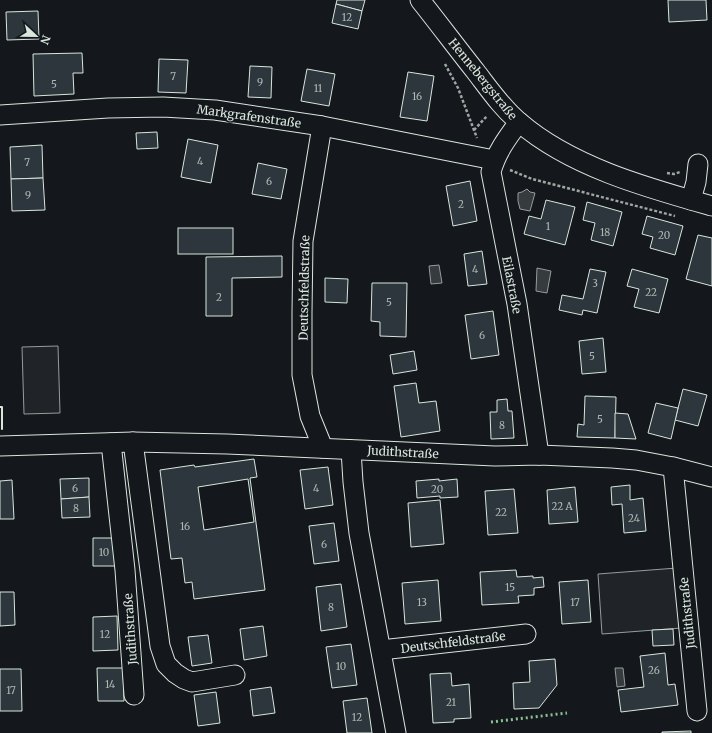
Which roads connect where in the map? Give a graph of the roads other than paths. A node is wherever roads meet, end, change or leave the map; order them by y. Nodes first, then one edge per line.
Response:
1 (420, 0) edge
2 (0, 115) edge
3 (519, 122) junction
4 (322, 126) junction
5 (494, 160) junction
6 (697, 170) road end
7 (690, 200) junction
8 (712, 206) edge
9 (133, 442) junction
10 (111, 443) junction
11 (0, 446) edge
12 (323, 448) junction
13 (351, 450) junction
14 (539, 455) junction
15 (673, 467) junction
16 (712, 477) edge
17 (526, 634) dead end
18 (381, 650) junction
19 (236, 675) dead end
20 (134, 696) dead end
21 (697, 712) dead end
22 (396, 733) edge

1 - 3 street, Hennebergstraße
2 - 4 street, Markgrafenstraße
3 - 5 street, Eilastraße
3 - 7 street, Hennebergstraße
4 - 5 street, Markgrafenstraße
4 - 12 street, Deutschfeldstraße
5 - 14 street, Eilastraße
6 - 7 street
7 - 8 street, Hennebergstraße
9 - 10 street, Judithstraße
9 - 12 street, Judithstraße
9 - 19 street, Judithstraße
10 - 11 street, Judithstraße
10 - 20 street, Judithstraße
12 - 13 street, Judithstraße
13 - 14 street, Judithstraße
13 - 18 street
14 - 15 street, Judithstraße
15 - 16 street, Judithstraße
15 - 21 street, Judithstraße
17 - 18 street, Deutschfeldstraße
18 - 22 street

